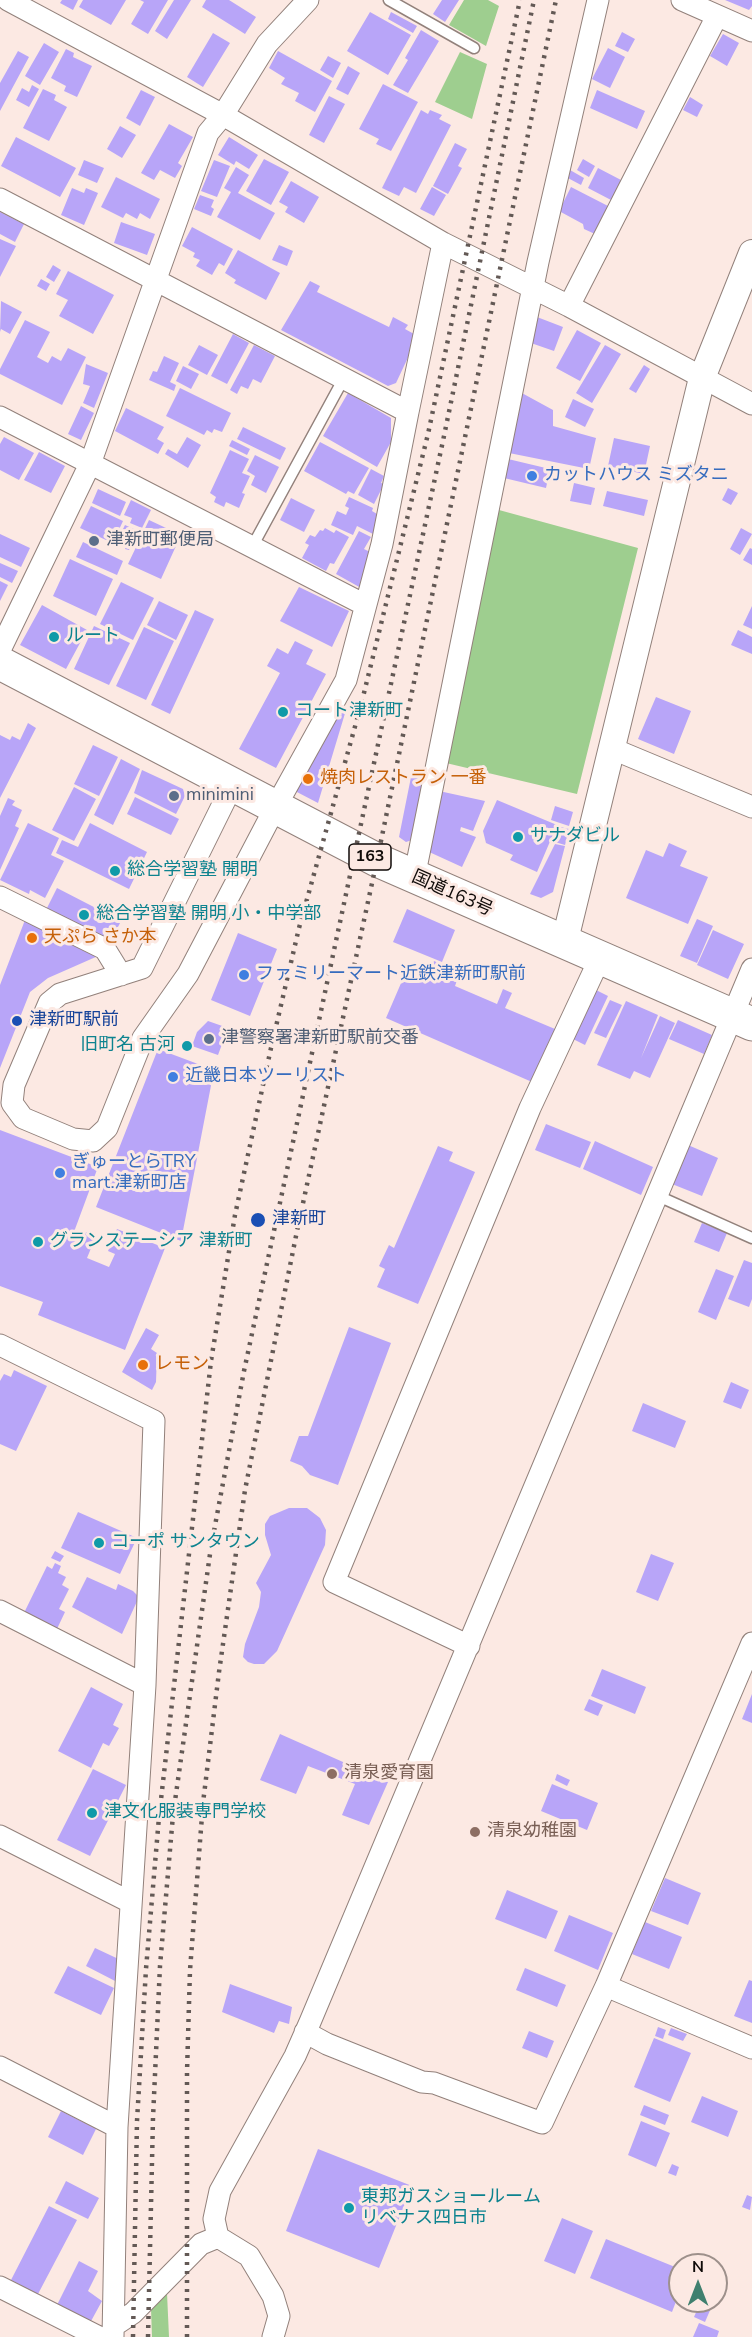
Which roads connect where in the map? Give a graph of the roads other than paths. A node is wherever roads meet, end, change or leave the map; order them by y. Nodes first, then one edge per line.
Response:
1 (8, 0) edge
2 (308, 0) edge
3 (389, 0) edge
4 (598, 0) edge
5 (682, 0) edge
6 (717, 16) junction
7 (752, 31) edge
8 (474, 48) dead end
9 (223, 115) junction
10 (0, 199) edge
11 (443, 243) junction
12 (752, 253) edge
13 (156, 280) junction
14 (534, 288) junction
15 (569, 306) junction
16 (344, 378) junction
17 (702, 378) junction
18 (752, 404) edge
19 (408, 412) junction
20 (0, 417) edge
21 (90, 464) junction
22 (252, 547) junction
23 (365, 605) junction
24 (0, 650) edge
25 (0, 663) edge
26 (613, 749) junction
27 (232, 786) junction
28 (752, 807) edge
29 (275, 808) junction
30 (414, 878) junction
31 (0, 897) edge
32 (564, 944) junction
33 (600, 958) junction
34 (752, 969) edge
35 (122, 975) junction
36 (743, 1020) edge
37 (658, 1196) junction
38 (752, 1238) edge
39 (0, 1346) edge
40 (0, 1611) edge
41 (752, 1643) edge
42 (469, 1646) junction
43 (145, 1685) junction
44 (0, 1836) edge
45 (130, 1902) junction
46 (606, 1986) junction
47 (305, 2032) junction
48 (752, 2048) edge
49 (0, 2067) edge
50 (117, 2127) junction
51 (218, 2237) junction
52 (0, 2287) edge
53 (109, 2333) edge
54 (273, 2337) edge

1 - 9 street
2 - 9 street
3 - 8 lane
4 - 14 street
5 - 6 street
6 - 7 street
6 - 15 street
9 - 11 street
9 - 13 street
10 - 13 street
11 - 14 street
11 - 19 street
12 - 17 street
13 - 16 street
13 - 21 street
14 - 15 street
14 - 30 street
15 - 17 street
16 - 19 street
16 - 22 lane
17 - 18 street
17 - 26 street
19 - 23 street
20 - 21 street
21 - 22 street
21 - 24 street
22 - 23 street
23 - 29 street
25 - 27 highway, 国道163号 / 163
26 - 28 street
26 - 32 street
27 - 29 highway, 国道163号 / 163
27 - 35 street
29 - 30 highway, 国道163号 / 163
29 - 35 street
30 - 32 highway, 国道163号 / 163
31 - 35 street
32 - 33 highway, 国道163号 / 163
33 - 36 highway, 国道163号 / 163
33 - 42 street
34 - 36 street
36 - 37 street
37 - 38 lane
37 - 42 street
39 - 43 street
40 - 43 street
41 - 46 street
42 - 47 street
43 - 45 street
44 - 45 street
45 - 50 street
46 - 47 street
46 - 48 street
47 - 51 street
49 - 50 street
50 - 53 street
51 - 53 street
51 - 54 street
52 - 53 street

